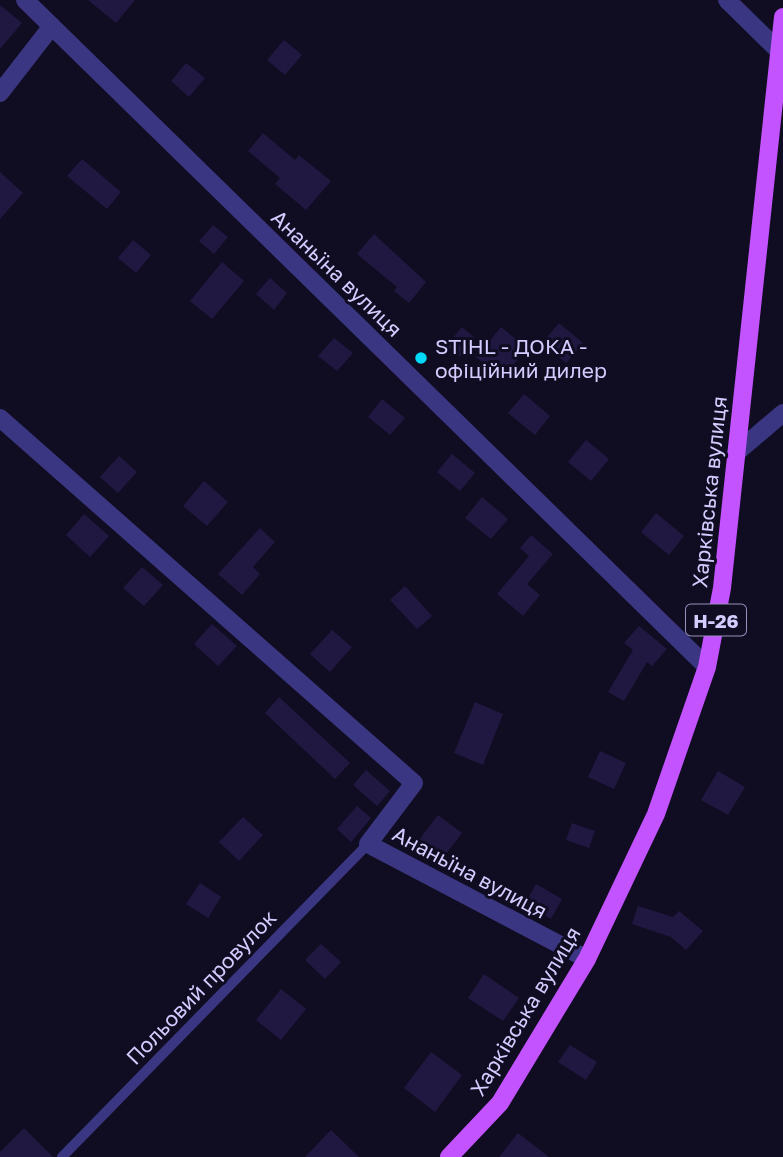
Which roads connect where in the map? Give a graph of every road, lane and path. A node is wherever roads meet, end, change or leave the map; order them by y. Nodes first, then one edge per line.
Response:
1 (25, 0) edge
2 (727, 0) edge
3 (783, 17) edge
4 (52, 26) junction
5 (779, 51) junction
6 (0, 93) edge
7 (783, 413) edge
8 (0, 418) edge
9 (736, 453) junction
10 (707, 667) junction
11 (368, 844) junction
12 (587, 959) junction
13 (62, 1157) edge
14 (449, 1157) edge

1 - 4 street, Ананьїна вулиця
2 - 5 street
3 - 5 main road, Харківська вулиця / Н-26
4 - 6 street
4 - 10 street, Ананьїна вулиця
5 - 9 main road, Харківська вулиця / Н-26
7 - 9 street
8 - 11 street, Ананьїна вулиця
9 - 10 main road, Харківська вулиця / Н-26
10 - 12 main road, Харківська вулиця / Н-26
11 - 12 street, Ананьїна вулиця
11 - 13 lane, Польовий провулок
12 - 14 main road, Харківська вулиця / Н-26

